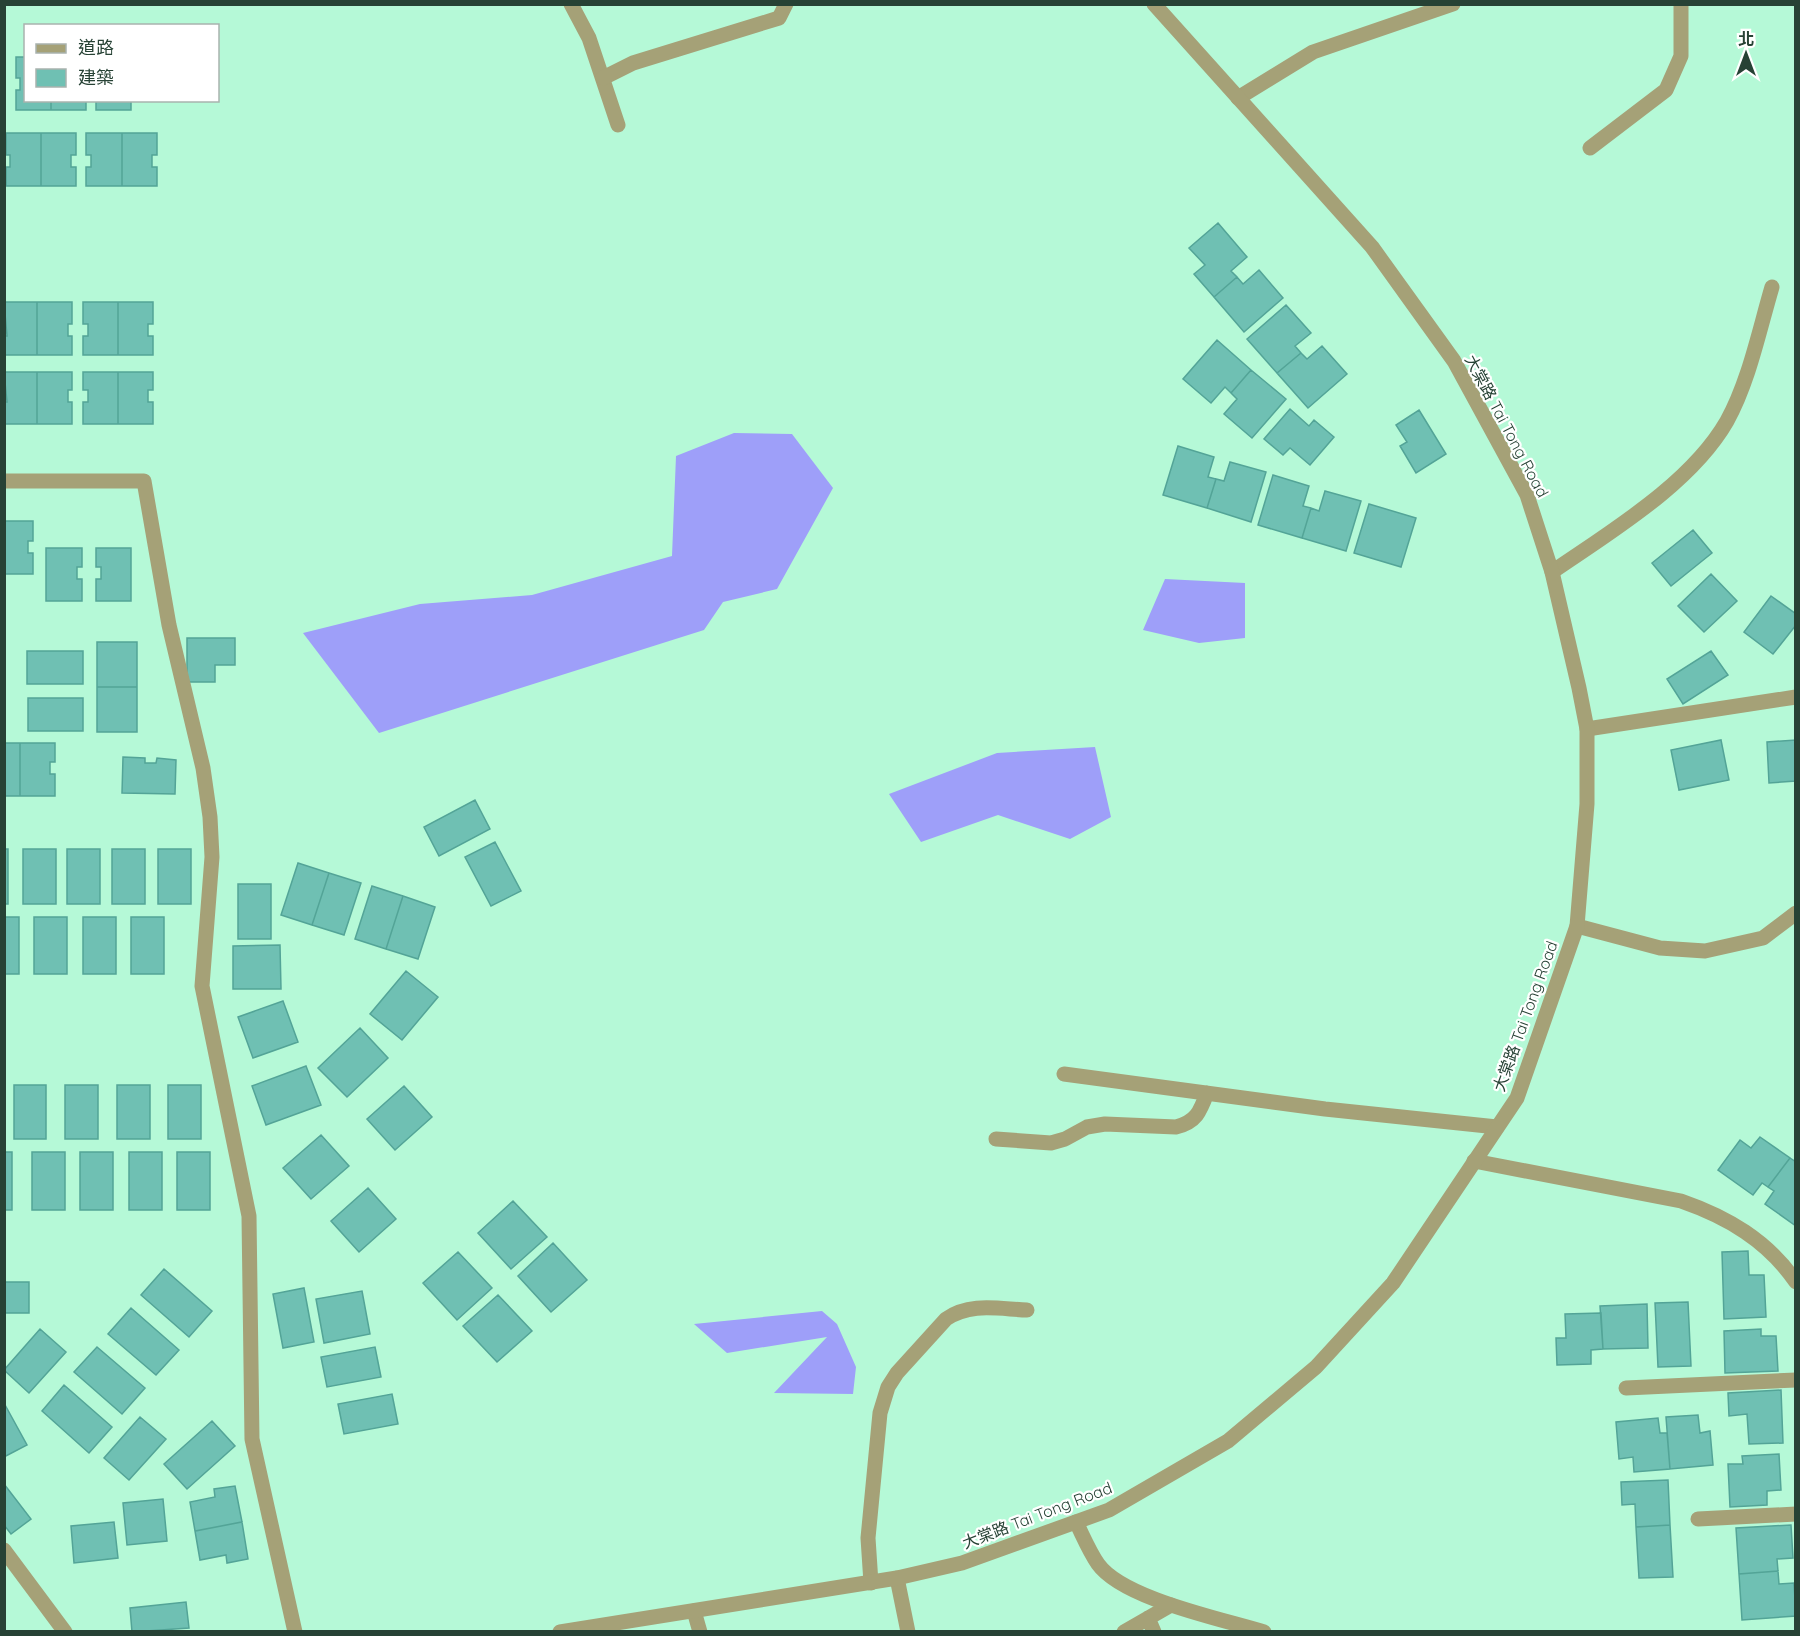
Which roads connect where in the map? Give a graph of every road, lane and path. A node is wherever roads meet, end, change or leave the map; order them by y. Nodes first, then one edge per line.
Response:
1 (571, 4) edge
2 (786, 4) edge
3 (1154, 4) edge
4 (1453, 4) edge
5 (1681, 4) edge
6 (603, 78) junction
7 (1238, 98) junction
8 (618, 125) dead end
9 (1590, 148) dead end
10 (1772, 287) dead end
11 (4, 481) edge
12 (1552, 572) junction
13 (1796, 697) edge
14 (1587, 729) junction
15 (1796, 913) edge
16 (1577, 926) junction
17 (1064, 1074) dead end
18 (1207, 1094) junction
19 (1497, 1126) junction
20 (996, 1140) dead end
21 (1474, 1161) junction
22 (1796, 1282) edge
23 (1028, 1310) dead end
24 (1796, 1380) edge
25 (1626, 1388) dead end
26 (1796, 1514) edge
27 (1698, 1519) dead end
28 (1076, 1522) junction
29 (4, 1550) edge
30 (897, 1578) junction
31 (871, 1583) junction
32 (1171, 1605) junction
33 (693, 1611) junction
34 (1151, 1625) edge
35 (64, 1632) edge
36 (295, 1632) edge
37 (560, 1632) edge
38 (700, 1632) edge
39 (908, 1632) edge
40 (1124, 1632) edge
41 (1264, 1632) edge

1 - 6 street
2 - 6 street
3 - 7 street, 大棠路 Tai Tong Road
4 - 7 street
5 - 9 street
6 - 8 street
7 - 12 street, 大棠路 Tai Tong Road
10 - 12 street
11 - 36 street
12 - 14 street, 大棠路 Tai Tong Road
13 - 14 street
14 - 16 street, 大棠路 Tai Tong Road
15 - 16 street
16 - 19 street, 大棠路 Tai Tong Road
17 - 18 street
18 - 19 street
18 - 20 street
19 - 21 street, 大棠路 Tai Tong Road
21 - 22 street
21 - 28 street, 大棠路 Tai Tong Road
23 - 31 street
24 - 25 street
26 - 27 street
28 - 30 street, 大棠路 Tai Tong Road
28 - 32 street
29 - 35 street
30 - 31 street, 大棠路 Tai Tong Road
30 - 39 street
31 - 33 street, 大棠路 Tai Tong Road
32 - 34 street
32 - 41 street
33 - 37 street, 大棠路 Tai Tong Road
33 - 38 street
34 - 40 street

